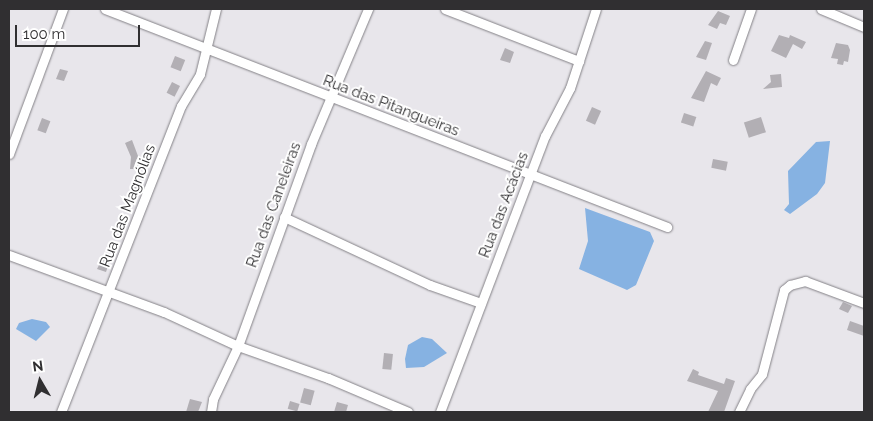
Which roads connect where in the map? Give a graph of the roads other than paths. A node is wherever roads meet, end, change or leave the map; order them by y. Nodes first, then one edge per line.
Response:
1 (63, 9) edge
2 (105, 9) edge
3 (216, 9) edge
4 (368, 9) edge
5 (445, 9) edge
6 (596, 9) edge
7 (751, 9) edge
8 (821, 9) edge
9 (864, 27) edge
10 (206, 46) junction
11 (733, 60) dead end
12 (579, 61) junction
13 (331, 98) junction
14 (9, 154) edge
15 (532, 176) junction
16 (284, 217) junction
17 (667, 227) dead end
18 (9, 255) edge
19 (110, 291) junction
20 (481, 303) junction
21 (864, 303) edge
22 (238, 346) junction
23 (61, 412) edge
24 (211, 412) edge
25 (408, 412) edge
26 (440, 412) edge
27 (739, 412) edge

1 - 14 street
2 - 10 street, Rua das Pitangueiras
3 - 10 street, Rua das Magnólias
4 - 13 street, Rua das Caneleiras
5 - 12 street
6 - 12 street, Rua das Acácias
7 - 11 street
8 - 9 street
10 - 13 street, Rua das Pitangueiras
10 - 19 street, Rua das Magnólias
12 - 15 street, Rua das Acácias
13 - 15 street, Rua das Pitangueiras
13 - 16 street, Rua das Caneleiras
15 - 17 street, Rua das Pitangueiras
15 - 20 street, Rua das Acácias
16 - 20 street
16 - 22 street, Rua das Caneleiras
18 - 19 street
19 - 22 street
19 - 23 street, Rua das Magnólias
20 - 26 street, Rua das Acácias
21 - 27 street
22 - 24 street, Rua das Caneleiras
22 - 25 street

